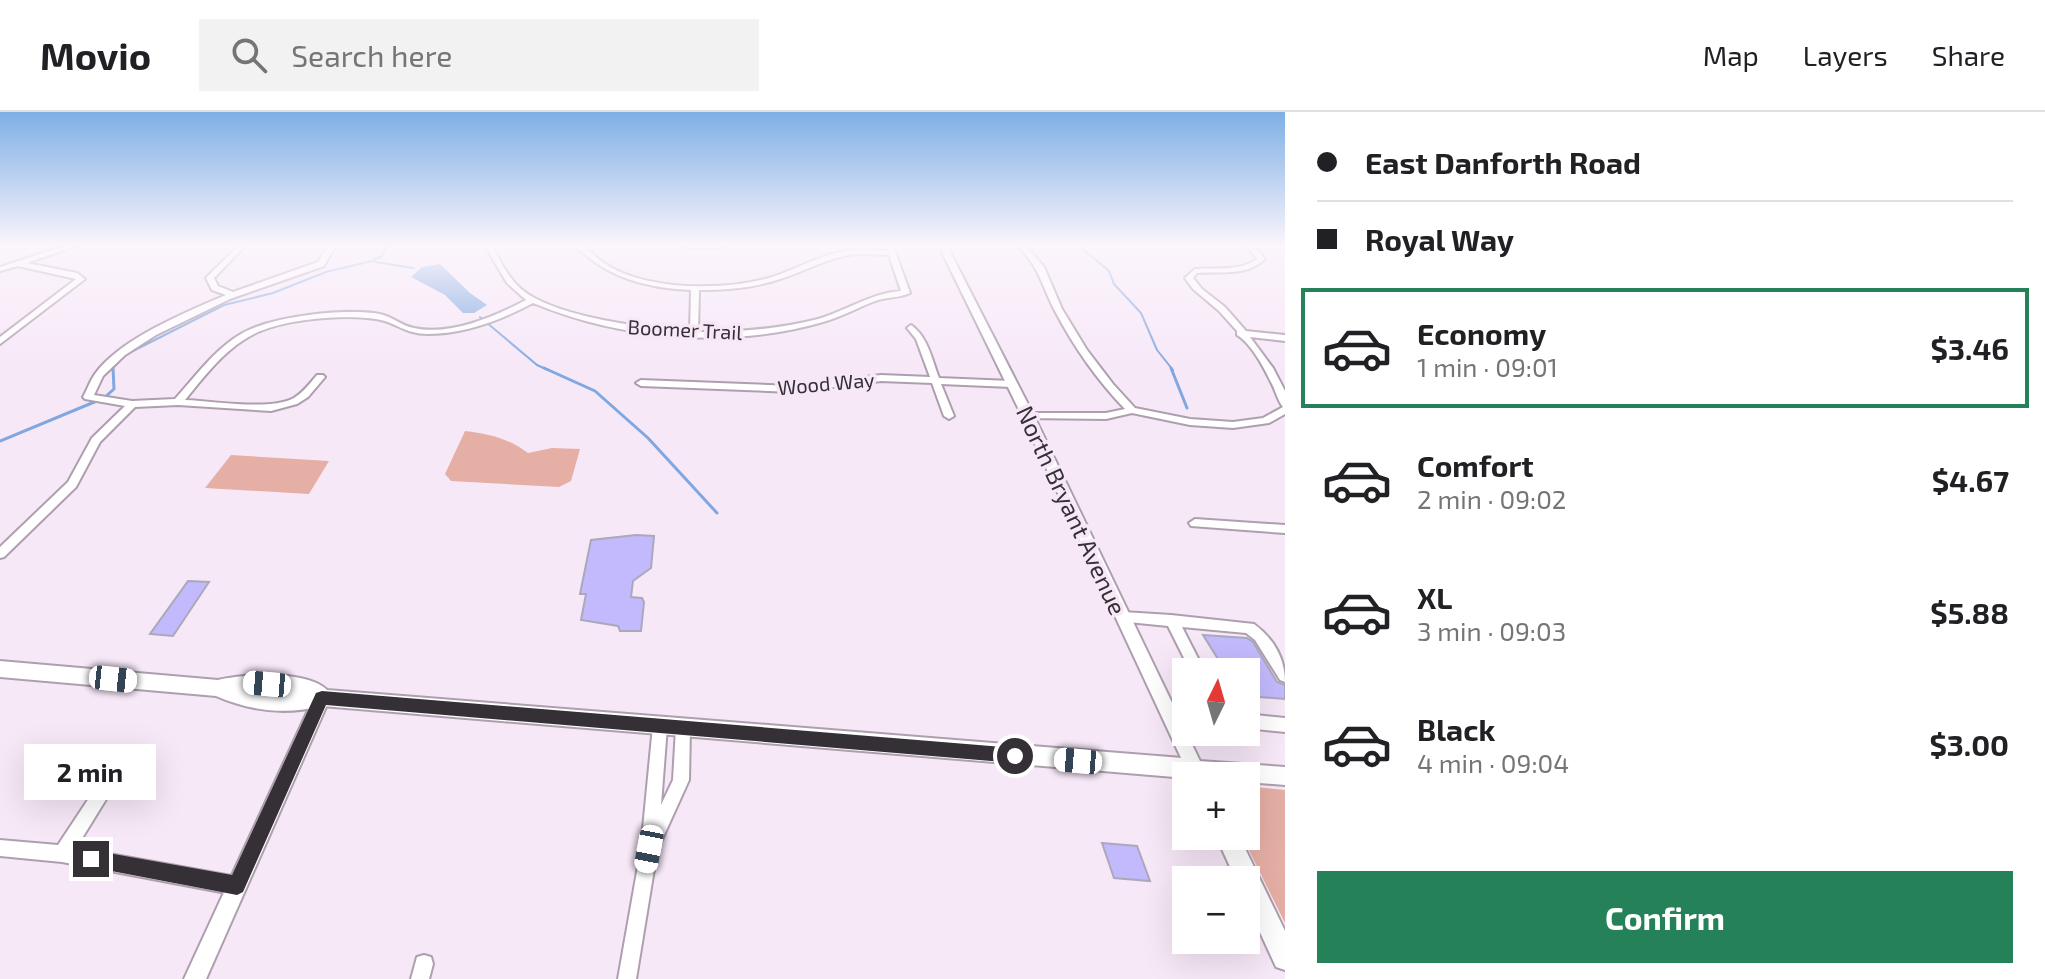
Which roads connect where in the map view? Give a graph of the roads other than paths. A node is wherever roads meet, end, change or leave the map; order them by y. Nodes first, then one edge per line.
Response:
1 (71, 286) edge
2 (214, 286) edge
3 (252, 286) edge
4 (514, 286) edge
5 (689, 286) edge
6 (702, 286) edge
7 (904, 286) edge
8 (963, 286) edge
9 (1048, 286) edge
10 (1198, 286) edge
11 (695, 287) junction
12 (233, 295) junction
13 (532, 300) junction
14 (911, 328) dead end
15 (694, 333) junction
16 (1240, 333) junction
17 (1285, 338) edge
18 (0, 341) edge
19 (320, 377) dead end
20 (936, 380) junction
21 (641, 383) dead end
22 (1011, 384) junction
23 (178, 402) junction
24 (132, 404) junction
25 (1285, 408) edge
26 (1132, 410) junction
27 (949, 416) dead end
28 (1028, 416) junction
29 (1195, 523) dead end
30 (1285, 529) edge
31 (0, 557) edge
32 (1123, 617) junction
33 (1171, 620) junction
34 (1191, 658) edge
35 (0, 669) edge
36 (1285, 676) edge
37 (322, 698) junction
38 (1260, 722) edge
39 (1285, 725) edge
40 (660, 726) junction
41 (683, 728) junction
42 (1191, 762) edge
43 (1172, 771) edge
44 (1260, 775) edge
45 (1285, 776) edge
46 (105, 788) dead end
47 (0, 848) edge
48 (649, 849) junction
49 (1234, 850) edge
50 (62, 854) junction
51 (237, 886) junction
52 (1285, 958) edge
53 (195, 979) edge
54 (627, 979) edge

1 - 18 street
2 - 12 street
3 - 12 street
4 - 13 street, Boomer Trail
5 - 11 street
6 - 11 street
7 - 15 street, Boomer Trail
8 - 22 street, North Bryant Avenue
9 - 26 street
10 - 16 street
11 - 15 street
12 - 24 street
13 - 15 street, Boomer Trail
13 - 23 street
14 - 20 street
16 - 17 street
16 - 25 street
19 - 23 street
20 - 21 street, Wood Way
20 - 22 street, Wood Way
20 - 27 street
22 - 28 street, North Bryant Avenue
23 - 24 street
24 - 31 street
25 - 26 street
26 - 28 street
28 - 32 street, North Bryant Avenue
29 - 30 street
32 - 33 street
32 - 42 street, North Bryant Avenue
33 - 34 street
33 - 36 street
35 - 37 main road
37 - 40 main road
37 - 51 street
38 - 39 street
40 - 41 main road
40 - 48 street
41 - 43 main road
41 - 48 street
44 - 45 street
46 - 50 street
47 - 50 street
48 - 54 street
49 - 52 main road
50 - 51 street
51 - 53 street

